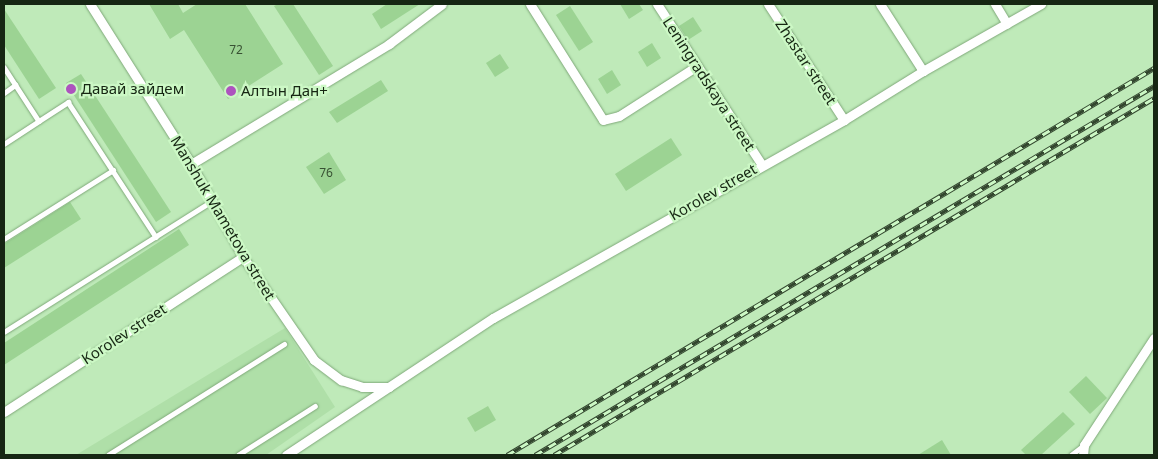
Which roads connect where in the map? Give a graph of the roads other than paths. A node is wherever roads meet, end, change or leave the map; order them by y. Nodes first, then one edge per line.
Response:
1 (90, 4) edge
2 (442, 4) edge
3 (530, 4) edge
4 (657, 4) edge
5 (768, 4) edge
6 (880, 4) edge
7 (994, 4) edge
8 (1041, 4) edge
9 (1007, 24) junction
10 (697, 66) junction
11 (4, 67) edge
12 (923, 71) junction
13 (15, 85) junction
14 (4, 93) edge
15 (844, 120) junction
16 (39, 121) junction
17 (4, 144) edge
18 (191, 164) junction
19 (762, 165) junction
20 (113, 170) junction
21 (212, 202) junction
22 (156, 237) junction
23 (4, 239) edge
24 (243, 257) junction
25 (4, 332) edge
26 (1154, 338) edge
27 (284, 344) dead end
28 (390, 387) junction
29 (315, 406) dead end
30 (4, 412) edge
31 (1084, 445) junction
32 (108, 455) edge
33 (238, 455) edge
34 (286, 455) edge
35 (1070, 455) edge
36 (1083, 455) edge

1 - 18 street, Manshuk Mametova street
2 - 18 street
3 - 10 street
4 - 10 street, Leningradskaya street
5 - 15 street, Zhastar street
6 - 12 street
7 - 9 street
8 - 9 street, Korolev street
9 - 12 street, Korolev street
10 - 19 street, Leningradskaya street
11 - 13 lane
12 - 15 street, Korolev street
13 - 14 lane
13 - 16 lane
15 - 19 street, Korolev street
16 - 17 lane
16 - 20 lane
18 - 21 street, Manshuk Mametova street
19 - 28 street, Korolev street
20 - 22 lane
20 - 23 lane
21 - 22 lane
21 - 24 street, Manshuk Mametova street
22 - 25 lane
24 - 28 street, Manshuk Mametova street
24 - 30 street, Korolev street
26 - 31 street
27 - 32 lane
28 - 34 street, Korolev street
29 - 33 lane
31 - 35 lane
31 - 36 street

